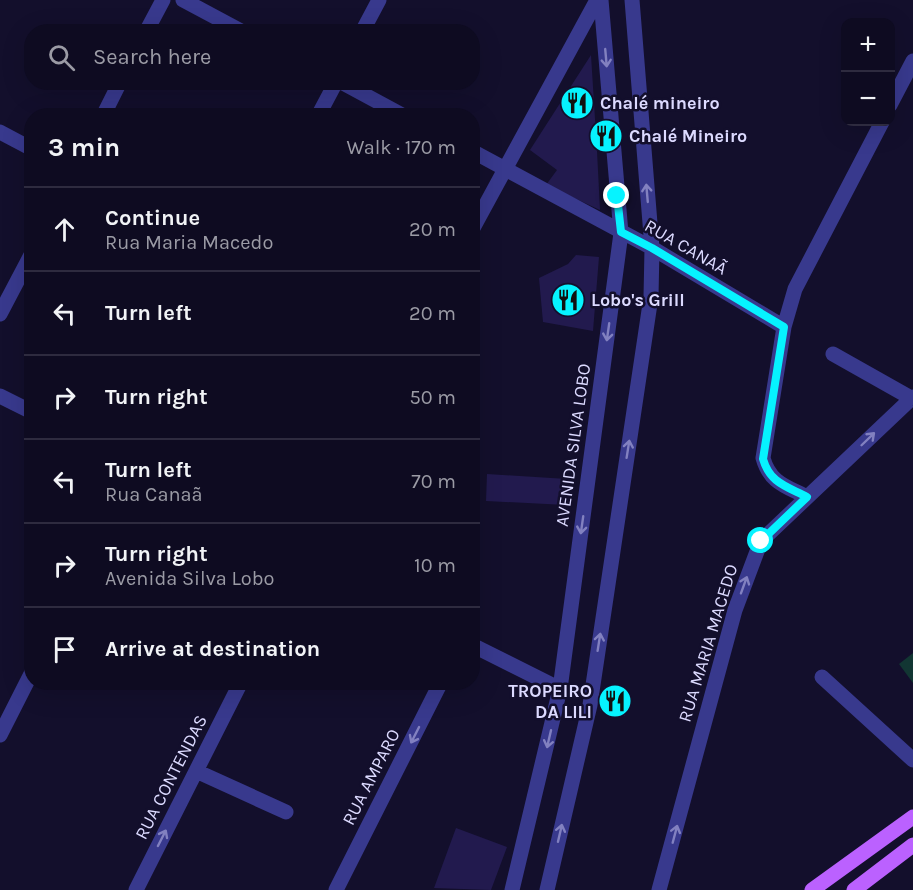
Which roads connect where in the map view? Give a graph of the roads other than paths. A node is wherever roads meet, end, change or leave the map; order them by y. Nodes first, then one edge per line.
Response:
1 (163, 0) edge
2 (183, 0) edge
3 (379, 0) edge
4 (599, 0) edge
5 (632, 0) edge
6 (150, 24) edge
7 (228, 24) edge
8 (366, 24) edge
9 (913, 61) edge
10 (116, 90) edge
11 (332, 90) edge
12 (356, 90) edge
13 (895, 97) edge
14 (107, 108) edge
15 (322, 108) edge
16 (389, 108) edge
17 (880, 126) edge
18 (0, 132) edge
19 (24, 145) edge
20 (480, 155) edge
21 (505, 168) junction
22 (480, 215) edge
23 (621, 232) junction
24 (652, 248) junction
25 (24, 269) edge
26 (0, 314) edge
27 (784, 327) junction
28 (833, 354) dead end
29 (0, 396) edge
30 (912, 398) edge
31 (24, 408) edge
32 (807, 497) junction
33 (480, 649) edge
34 (822, 677) dead end
35 (24, 688) edge
36 (560, 689) junction
37 (237, 690) edge
38 (437, 690) edge
39 (0, 735) edge
40 (913, 760) edge
41 (196, 771) junction
42 (286, 812) dead end
43 (913, 817) edge
44 (913, 845) edge
45 (136, 890) edge
46 (336, 890) edge
47 (512, 890) edge
48 (547, 890) edge
49 (659, 890) edge
50 (812, 890) edge
51 (854, 890) edge

1 - 6 street
2 - 7 street
3 - 8 street
4 - 21 street
4 -> 23 street, AVENIDA SILVA LOBO
24 -> 5 street
9 - 13 street
10 - 14 street
11 - 15 street
12 - 16 street
17 - 27 street
18 - 19 street
20 - 21 street, RUA CANAÃ
21 - 22 street
21 - 23 street, RUA CANAÃ
23 - 24 street, RUA CANAÃ
23 -> 36 street, AVENIDA SILVA LOBO
24 - 27 street, RUA CANAÃ
48 -> 24 street
25 - 26 street
27 - 32 street
28 - 30 street
29 - 31 street
32 -> 30 street, RUA MARIA MACEDO
49 -> 32 street, RUA MARIA MACEDO
33 - 36 street
34 - 40 street
35 - 39 street
36 -> 47 street, AVENIDA SILVA LOBO
37 - 41 street, RUA CONTENDAS
38 -> 46 street, RUA AMPARO
41 - 42 street
45 -> 41 street, RUA CONTENDAS
43 - 50 main road
44 - 51 main road

